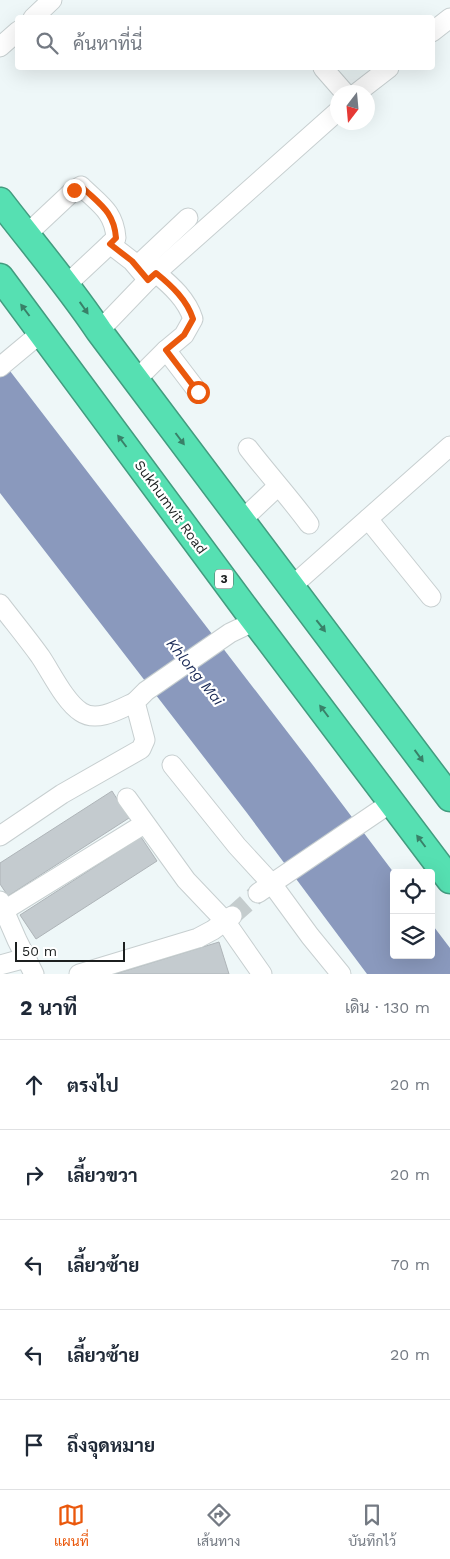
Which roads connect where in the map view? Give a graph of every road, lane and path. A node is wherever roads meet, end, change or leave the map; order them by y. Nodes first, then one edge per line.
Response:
1 (52, 0) edge
2 (36, 15) edge
3 (450, 18) edge
4 (435, 30) edge
5 (15, 34) edge
6 (0, 47) edge
7 (325, 70) edge
8 (386, 70) edge
9 (338, 85) edge
10 (367, 85) edge
11 (330, 118) edge
12 (0, 201) edge
13 (188, 218) dead end
14 (26, 235) junction
15 (110, 244) junction
16 (147, 273) junction
17 (0, 277) edge
18 (65, 286) junction
19 (99, 331) junction
20 (42, 332) junction
21 (166, 350) junction
22 (7, 361) edge
23 (136, 380) junction
24 (198, 392) dead end
25 (450, 446) edge
26 (248, 448) dead end
27 (278, 486) junction
28 (368, 519) junction
29 (241, 521) junction
30 (309, 524) dead end
31 (291, 587) junction
32 (432, 597) dead end
33 (0, 604) edge
34 (255, 621) junction
35 (141, 696) junction
36 (172, 765) dead end
37 (448, 788) edge
38 (127, 798) dead end
39 (382, 809) junction
40 (144, 824) junction
41 (0, 836) edge
42 (450, 880) edge
43 (272, 884) junction
44 (1, 908) edge
45 (229, 919) junction
46 (0, 965) edge
47 (30, 966) edge
48 (79, 974) edge
49 (262, 974) edge
50 (341, 974) edge

1 - 2 street
3 - 4 street
5 - 6 street
7 - 9 street
8 - 10 street
11 - 16 street
12 - 14 highway
13 - 16 street
14 - 15 street
14 - 18 highway
15 - 16 street
15 - 18 street
16 - 19 street
16 - 21 street
20 -> 17 highway, Sukhumvit Road / 3
18 -> 19 highway
19 - 23 highway
20 - 22 street
34 -> 20 highway, Sukhumvit Road / 3
21 - 23 street
21 - 24 street
23 -> 29 highway
25 - 28 street
26 - 27 street
27 - 29 street
27 - 30 street
28 - 31 street
28 - 32 street
29 - 31 highway
31 -> 37 highway
33 - 35 street
34 - 35 street
39 -> 34 highway, Sukhumvit Road / 3
35 - 41 street
36 - 43 street
38 - 40 street
42 -> 39 highway, Sukhumvit Road / 3
39 - 43 street
40 - 44 street
40 - 45 street
43 - 50 street
44 - 47 street
45 - 48 street
45 - 49 street
46 - 47 street

